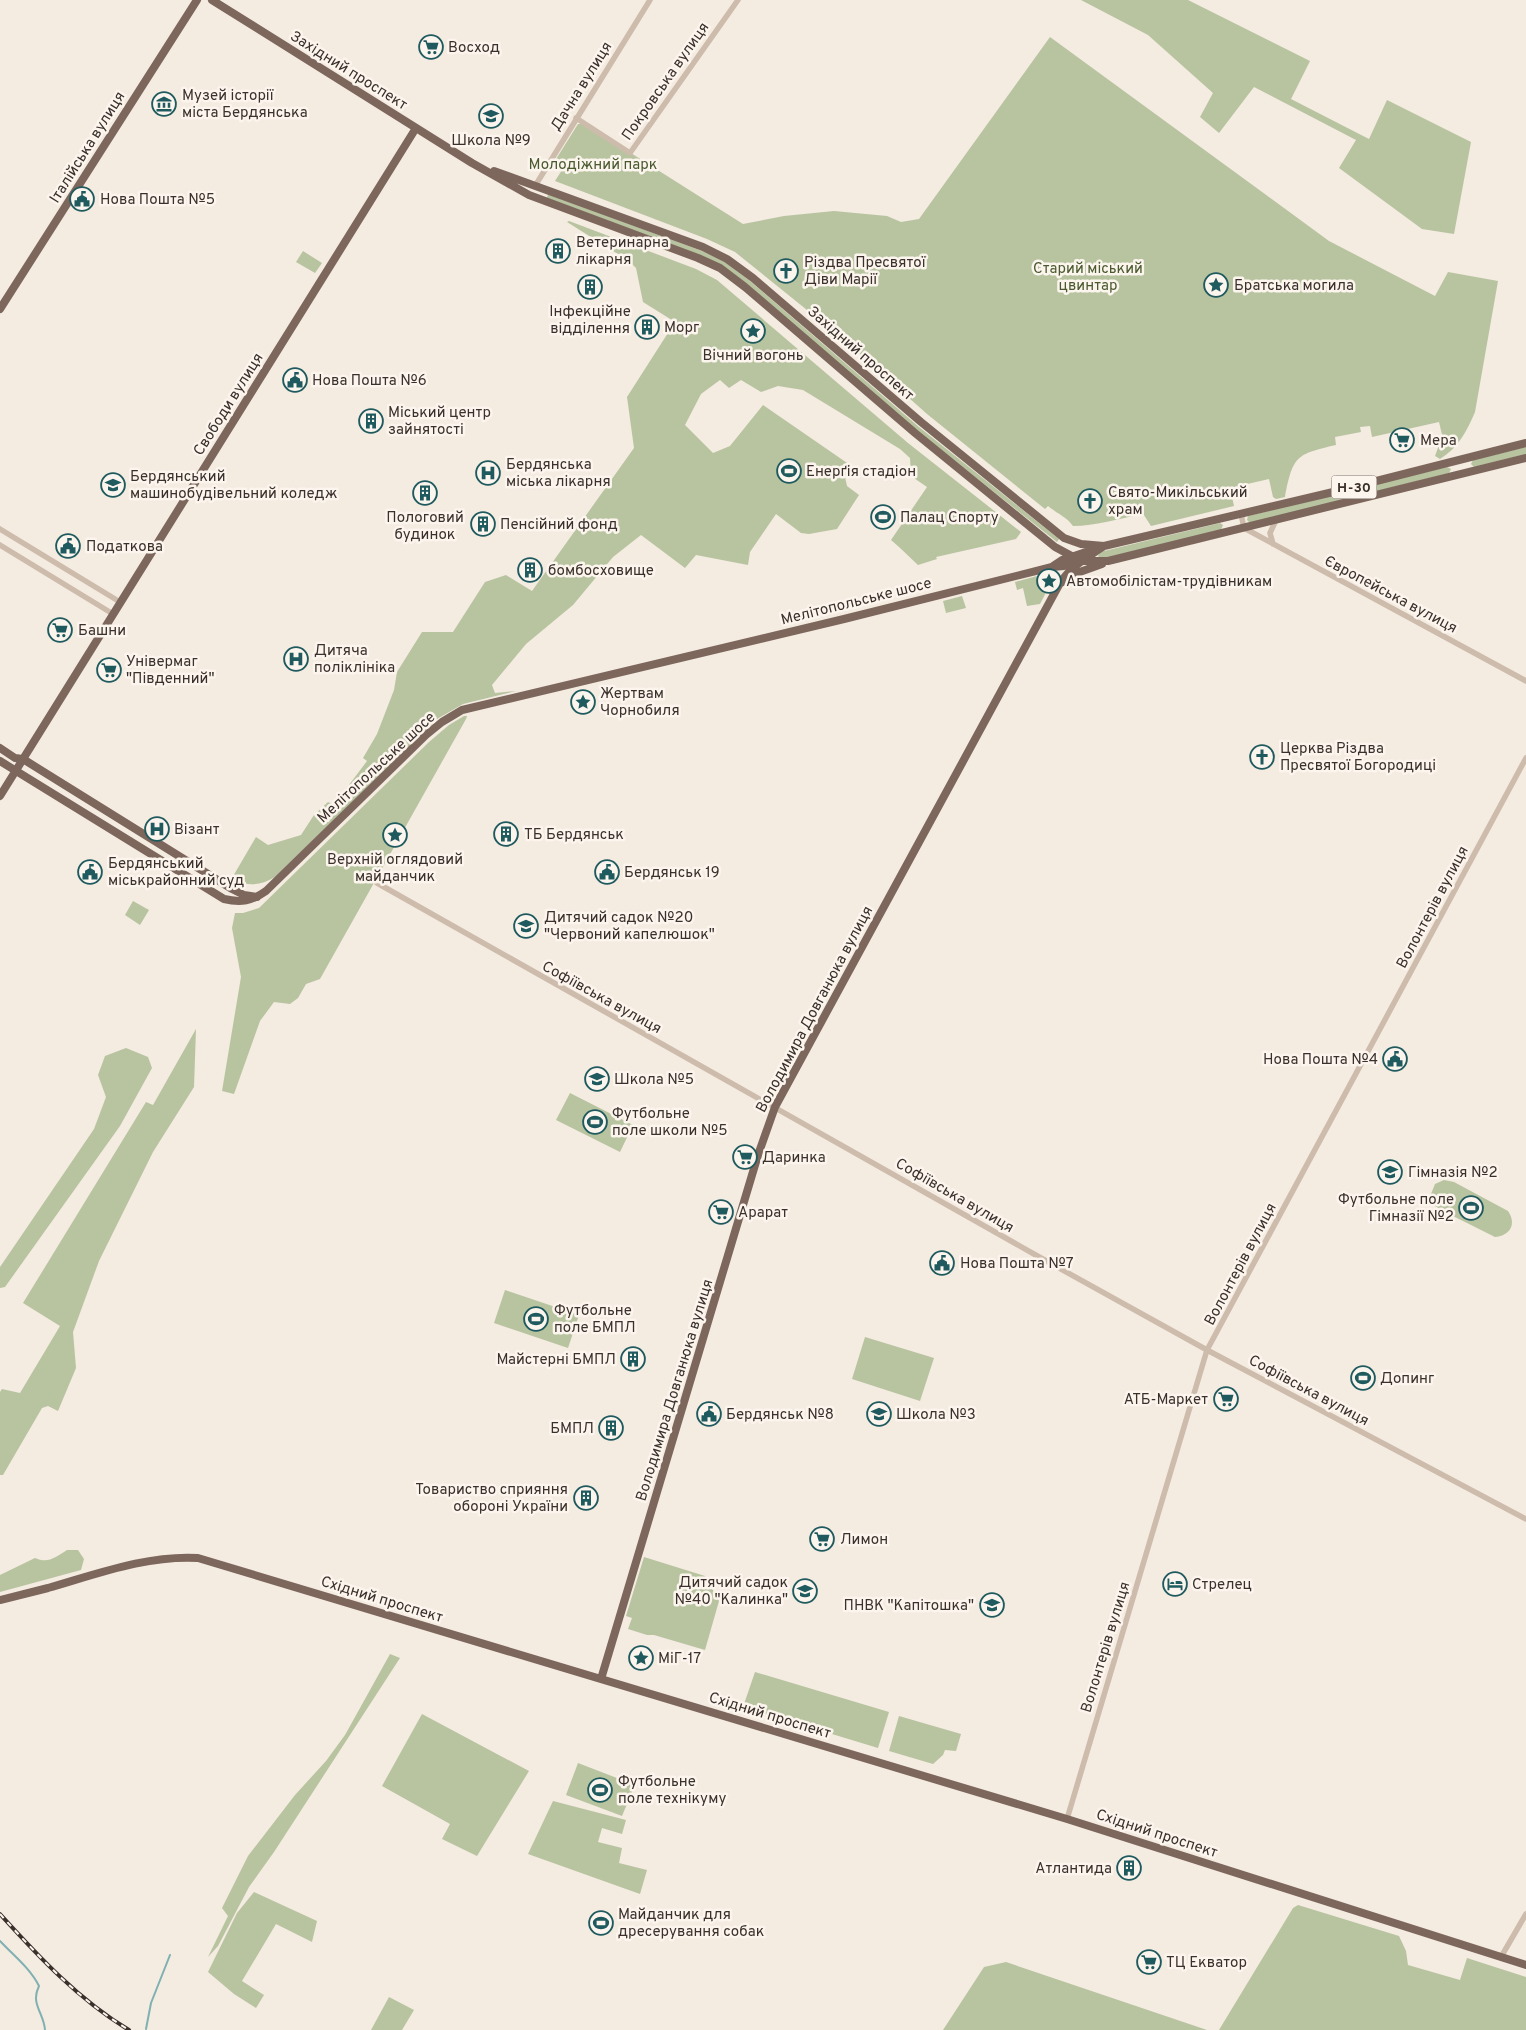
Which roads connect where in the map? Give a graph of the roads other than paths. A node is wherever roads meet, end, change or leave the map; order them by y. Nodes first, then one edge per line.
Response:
1 (196, 0) edge
2 (212, 0) edge
3 (650, 0) edge
4 (738, 0) edge
5 (576, 118) junction
6 (416, 128) junction
7 (472, 163) junction
8 (535, 186) junction
9 (529, 195) junction
10 (0, 309) edge
11 (1526, 443) edge
12 (1526, 458) edge
13 (1241, 514) junction
14 (1276, 520) junction
15 (1244, 528) junction
16 (0, 529) edge
17 (1273, 544) junction
18 (0, 545) edge
19 (1104, 546) junction
20 (1055, 547) junction
21 (1072, 557) junction
22 (1080, 561) junction
23 (1108, 561) junction
24 (1063, 563) junction
25 (1060, 583) junction
26 (120, 602) junction
27 (112, 614) junction
28 (1526, 681) edge
29 (0, 748) edge
30 (1526, 758) edge
31 (23, 759) junction
32 (0, 761) edge
33 (16, 771) junction
34 (0, 796) edge
35 (377, 883) dead end
36 (258, 897) junction
37 (774, 1107) junction
38 (1207, 1350) junction
39 (1526, 1519) edge
40 (0, 1600) edge
41 (601, 1679) junction
42 (1068, 1819) junction
43 (1526, 1914) edge
44 (1502, 1957) junction
45 (1526, 1965) edge

1 - 10 main road, Італійська вулиця
2 - 6 main road, Західний проспект
3 - 5 street, Дачна вулиця
4 - 5 street, Покровська вулиця
5 - 8 street, Дачна вулиця
6 - 7 main road, Західний проспект
6 - 26 main road, Свободи вулиця
7 - 8 main road, Західний проспект
7 - 9 main road, Західний проспект
8 - 9 main road
8 - 19 main road, Західний проспект
9 - 20 main road, Західний проспект
11 - 13 main road, Н-30
12 - 14 main road, Мелітопольське шосе / Н-30
13 - 15 street
13 - 19 main road, Н-30
14 - 15 main road, Мелітопольське шосе / Н-30
14 - 17 street
15 - 17 street, Європейська вулиця
15 - 23 main road, Мелітопольське шосе / Н-30
16 - 26 street
17 - 28 street, Європейська вулиця
18 - 27 street
19 - 21 main road
19 - 22 main road
20 - 21 main road
20 - 24 main road
21 - 22 main road
21 - 24 main road
22 - 23 main road, Мелітопольське шосе
22 - 24 main road, Мелітопольське шосе
22 - 25 main road
23 - 25 main road
24 - 25 main road
24 - 36 main road, Мелітопольське шосе
25 - 37 main road, Володимира Довганюка вулиця
26 - 27 main road, Свободи вулиця
27 - 31 main road, Свободи вулиця
29 - 31 main road
30 - 38 street, Волонтерів вулиця
31 - 33 main road, Свободи вулиця
31 - 36 main road
32 - 33 main road
33 - 34 main road, Свободи вулиця
33 - 36 main road
35 - 37 street, Софіївська вулиця
37 - 38 street, Софіївська вулиця
37 - 41 main road, Володимира Довганюка вулиця
38 - 39 street, Софіївська вулиця
38 - 42 street, Волонтерів вулиця
40 - 41 main road, Східний проспект
41 - 42 main road, Східний проспект
42 - 44 main road, Східний проспект
43 - 44 street
44 - 45 main road, Східний проспект

